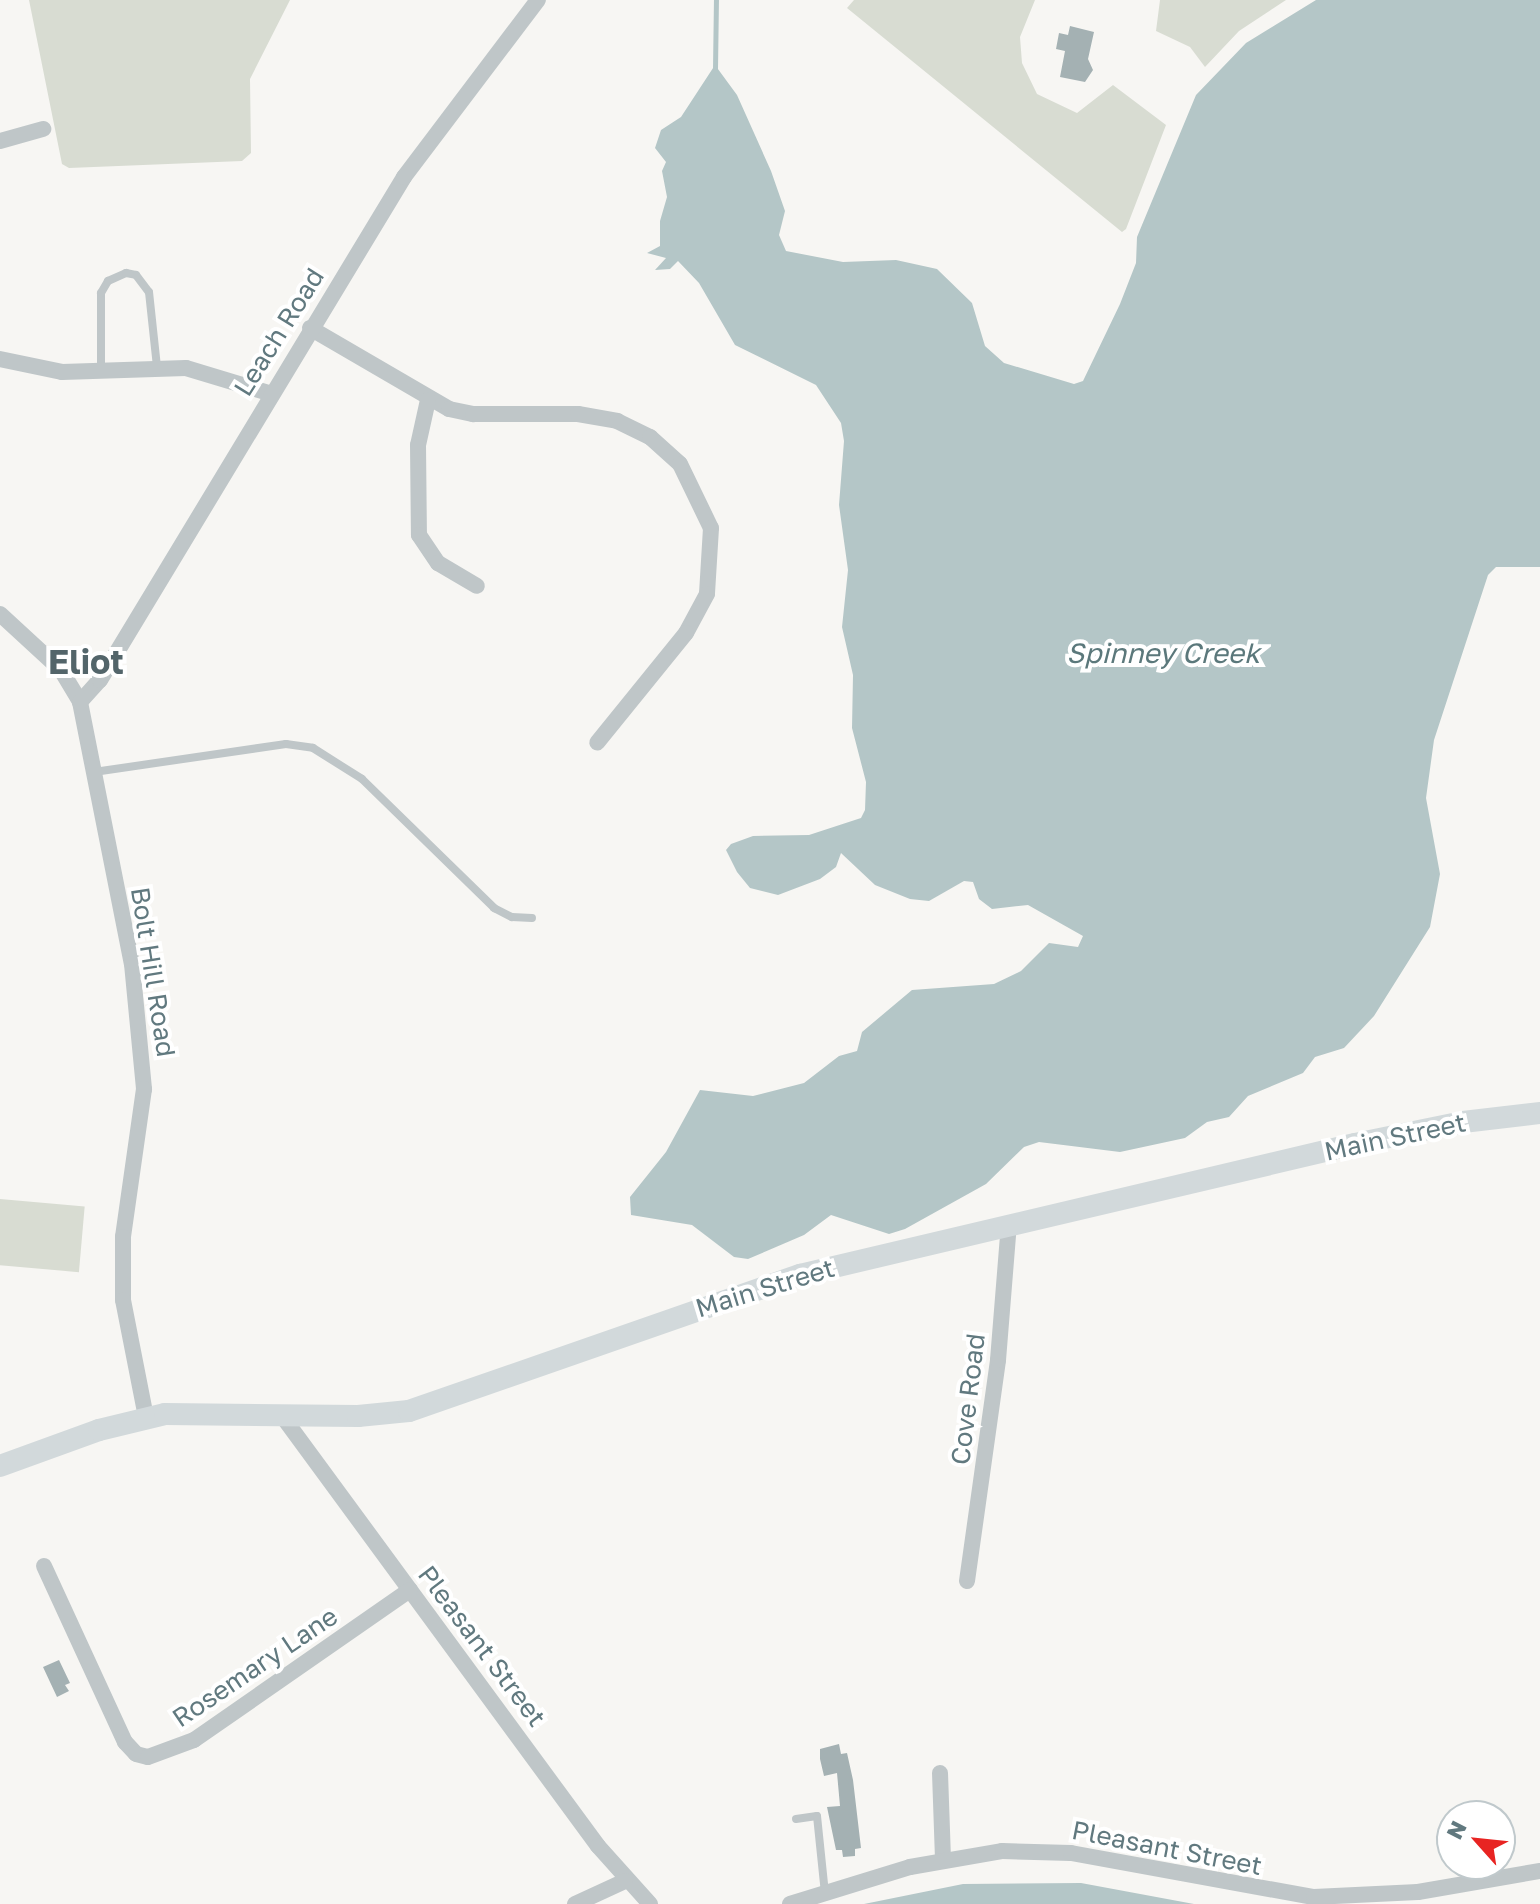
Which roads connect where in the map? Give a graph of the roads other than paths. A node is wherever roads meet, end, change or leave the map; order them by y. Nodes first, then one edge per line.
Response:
1 (538, 0) edge
2 (43, 129) dead end
3 (0, 141) edge
4 (310, 328) junction
5 (0, 359) edge
6 (157, 367) junction
7 (101, 372) junction
8 (269, 393) junction
9 (428, 400) junction
10 (477, 586) dead end
11 (0, 614) edge
12 (80, 702) junction
13 (597, 743) dead end
14 (94, 772) junction
15 (532, 918) dead end
16 (1540, 1113) edge
17 (1009, 1223) junction
18 (280, 1413) junction
19 (146, 1417) junction
20 (0, 1466) edge
21 (44, 1566) dead end
22 (967, 1581) dead end
23 (410, 1590) junction
24 (940, 1773) dead end
25 (796, 1819) dead end
26 (943, 1859) junction
27 (1540, 1871) edge
28 (625, 1881) junction
29 (825, 1894) junction
30 (646, 1903) edge
31 (575, 1904) edge
32 (790, 1904) edge

1 - 4 street, Leach Road
2 - 3 street
4 - 8 street, Leach Road
4 - 9 street
5 - 7 street
6 - 7 street
6 - 7 lane
6 - 8 street
8 - 12 street, Leach Road
9 - 10 street
9 - 13 street
11 - 12 street, Bolt Hill Road
12 - 14 street, Bolt Hill Road
14 - 15 lane
14 - 19 street, Bolt Hill Road
16 - 17 main road, Main Street
17 - 18 main road, Main Street
17 - 22 street, Cove Road
18 - 19 main road, Main Street
18 - 23 street, Pleasant Street
19 - 20 main road, Main Street
21 - 23 street, Rosemary Lane
23 - 28 street, Pleasant Street
24 - 26 street
25 - 29 lane
26 - 27 street, Pleasant Street
26 - 29 street, Pleasant Street
28 - 30 street, Pleasant Street
28 - 31 street
29 - 32 street, Pleasant Street

